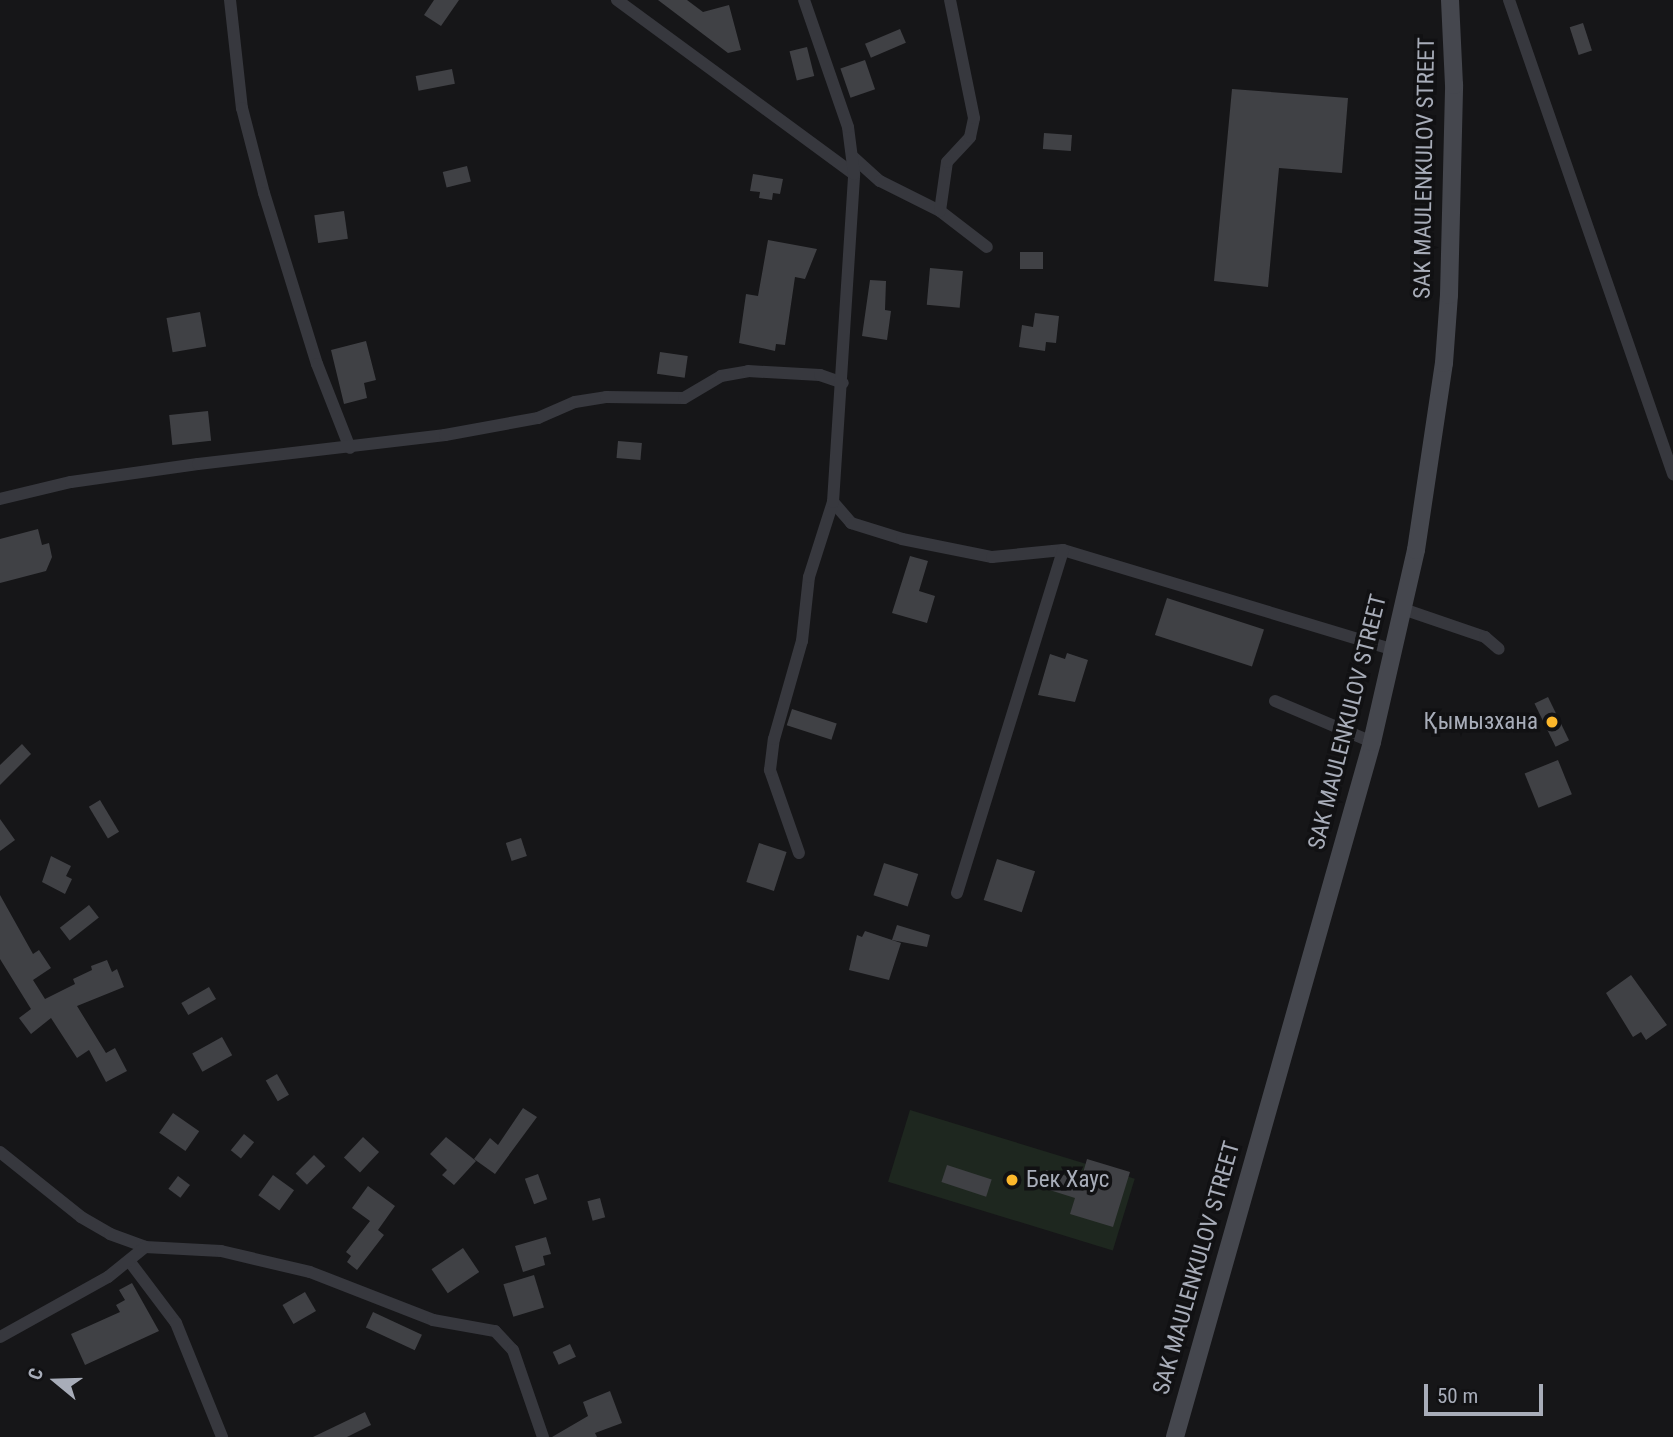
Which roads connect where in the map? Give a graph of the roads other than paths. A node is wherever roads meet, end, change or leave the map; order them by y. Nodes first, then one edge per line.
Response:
1 (230, 0) edge
2 (617, 0) edge
3 (804, 0) edge
4 (950, 0) edge
5 (1450, 0) edge
6 (1509, 0) edge
7 (853, 157) junction
8 (854, 174) junction
9 (940, 211) junction
10 (987, 247) dead end
11 (843, 383) junction
12 (350, 449) junction
13 (1673, 474) edge
14 (0, 499) edge
15 (833, 502) junction
16 (1063, 550) junction
17 (1403, 609) junction
18 (1499, 649) dead end
19 (1394, 650) junction
20 (1275, 701) dead end
21 (1372, 742) junction
22 (799, 853) dead end
23 (957, 893) dead end
24 (0, 1152) edge
25 (145, 1247) junction
26 (130, 1262) junction
27 (0, 1337) edge
28 (222, 1437) edge
29 (543, 1437) edge
30 (1175, 1437) edge

1 - 12 street
2 - 8 street
3 - 7 street
4 - 9 street
5 - 17 main road, SAK MAULENKULOV STREET
6 - 13 street
7 - 8 street
7 - 9 street
8 - 11 street
9 - 10 street
11 - 12 street
11 - 15 street
12 - 14 street
15 - 16 street
15 - 22 street
16 - 19 street
16 - 23 street
17 - 18 street
17 - 19 main road, SAK MAULENKULOV STREET
19 - 21 main road, SAK MAULENKULOV STREET
20 - 21 street
21 - 30 main road, SAK MAULENKULOV STREET
24 - 25 street
25 - 26 street
25 - 29 street
26 - 27 street
26 - 28 street

